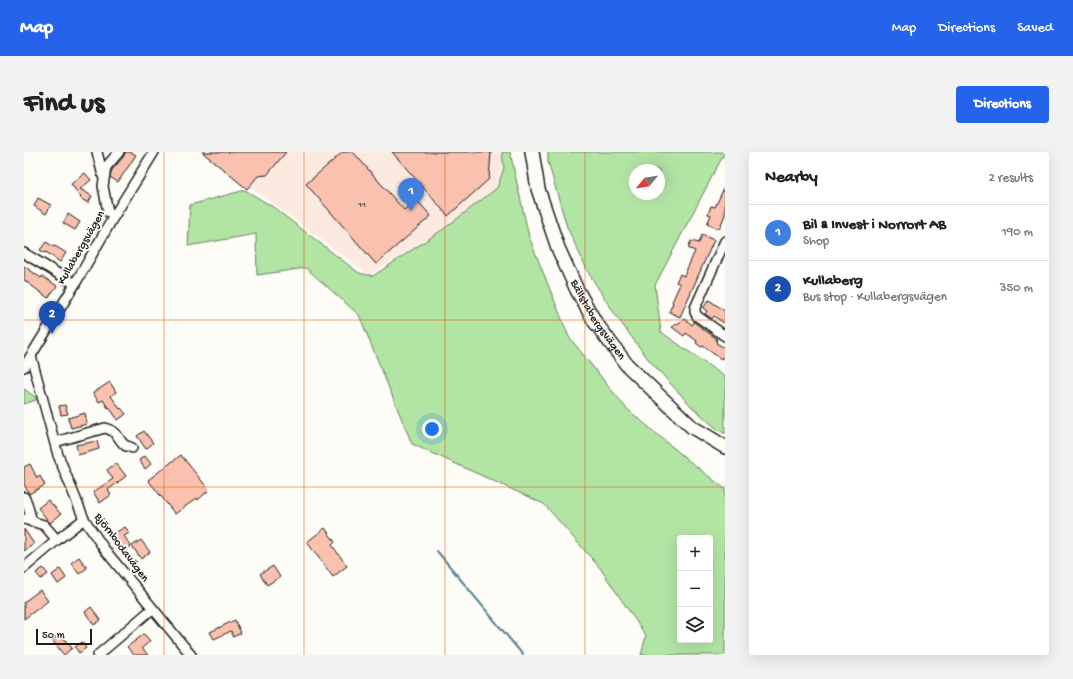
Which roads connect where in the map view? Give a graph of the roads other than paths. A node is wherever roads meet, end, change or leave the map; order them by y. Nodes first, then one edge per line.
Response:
1 (96, 152) edge
2 (119, 152) edge
3 (154, 152) edge
4 (532, 152) edge
5 (104, 178) junction
6 (114, 216) junction
7 (725, 241) edge
8 (24, 253) edge
9 (75, 284) junction
10 (725, 336) edge
11 (31, 356) junction
12 (24, 367) edge
13 (55, 442) junction
14 (725, 447) edge
15 (132, 448) dead end
16 (24, 497) edge
17 (84, 520) junction
18 (28, 521) edge
19 (57, 540) junction
20 (24, 568) edge
21 (152, 609) junction
22 (98, 655) edge
23 (191, 655) edge

1 - 5 street
2 - 5 street
3 - 6 street, Kullabergsvägen
4 - 14 street, Bällstabergsvägen
5 - 6 street
6 - 9 street, Kullabergsvägen
7 - 10 street
8 - 9 street
9 - 11 street, Kullabergsvägen
11 - 12 street, Kullabergsvägen
11 - 13 street, Björnbodavägen
13 - 15 street
13 - 17 street, Björnbodavägen
16 - 18 street
17 - 19 street
17 - 21 street, Björnbodavägen
18 - 19 street
19 - 20 street
21 - 22 street
21 - 23 street, Björnbodavägen

